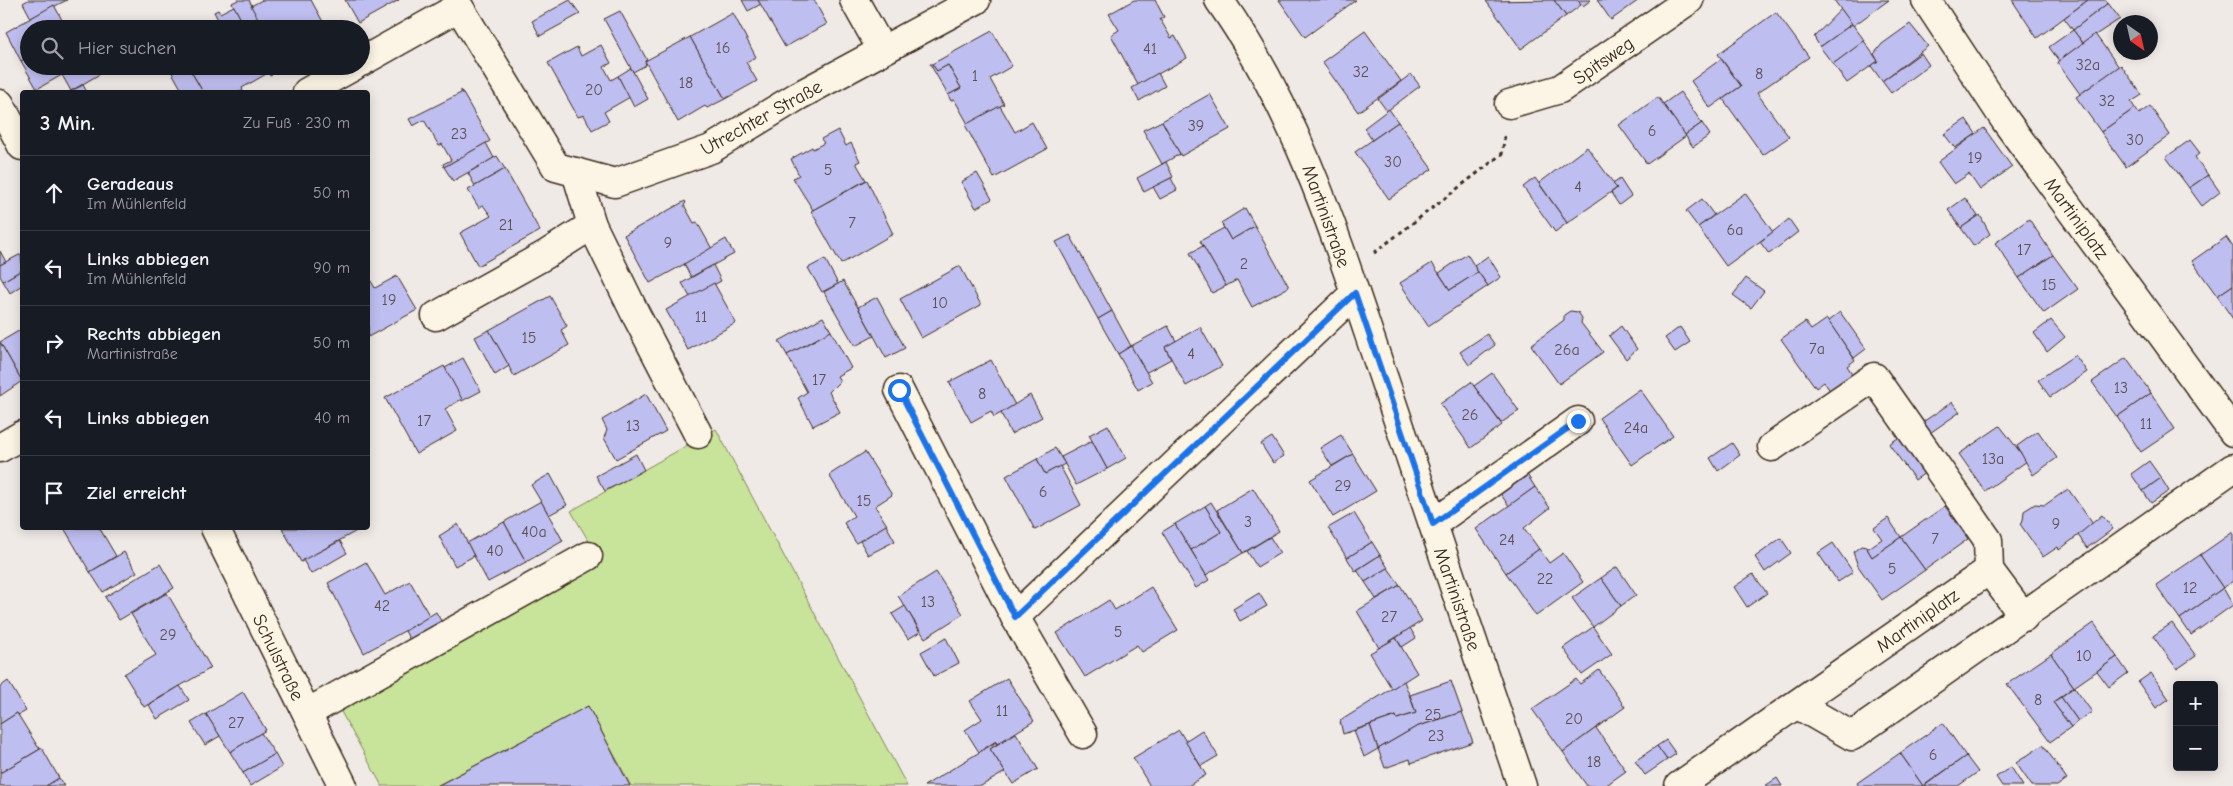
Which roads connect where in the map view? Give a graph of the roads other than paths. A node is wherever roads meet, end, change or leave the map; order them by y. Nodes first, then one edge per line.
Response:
1 (854, 0) edge
2 (976, 0) edge
3 (1219, 0) edge
4 (1689, 0) edge
5 (1926, 0) edge
6 (457, 4) edge
7 (882, 50) junction
8 (370, 57) edge
9 (338, 75) edge
10 (311, 90) edge
11 (0, 104) edge
12 (1509, 104) road end
13 (20, 142) edge
14 (576, 172) junction
15 (592, 225) junction
16 (1351, 283) junction
17 (436, 316) dead end
18 (899, 390) dead end
19 (1578, 421) dead end
20 (2233, 432) edge
21 (698, 434) dead end
22 (20, 436) edge
23 (1772, 447) dead end
24 (0, 448) edge
25 (2233, 468) edge
26 (1433, 524) junction
27 (216, 530) edge
28 (588, 556) dead end
29 (1989, 570) junction
30 (1015, 617) junction
31 (2024, 617) junction
32 (1798, 704) junction
33 (307, 713) junction
34 (1083, 734) dead end
35 (343, 786) edge
36 (1522, 786) edge
37 (1678, 786) edge

1 - 7 street
2 - 7 street, Utrechter Straße
3 - 16 street, Martinistraße
4 - 12 street, Spitsweg
5 - 20 street, Martiniplatz
6 - 8 street, Utrechter Straße
6 - 14 street, Utrechter Straße
7 - 14 street, Utrechter Straße
9 - 10 street
11 - 13 street
14 - 15 street
15 - 17 street
15 - 21 street
16 - 26 street, Martinistraße
16 - 30 street
18 - 30 street
19 - 26 street
22 - 24 street
23 - 29 street
25 - 31 street
26 - 36 street, Martinistraße
27 - 33 street, Schulstraße
28 - 33 street
29 - 31 street
29 - 32 street, Martiniplatz
30 - 34 street
31 - 32 street
32 - 37 street, Martiniplatz
33 - 35 street, Schulstraße

